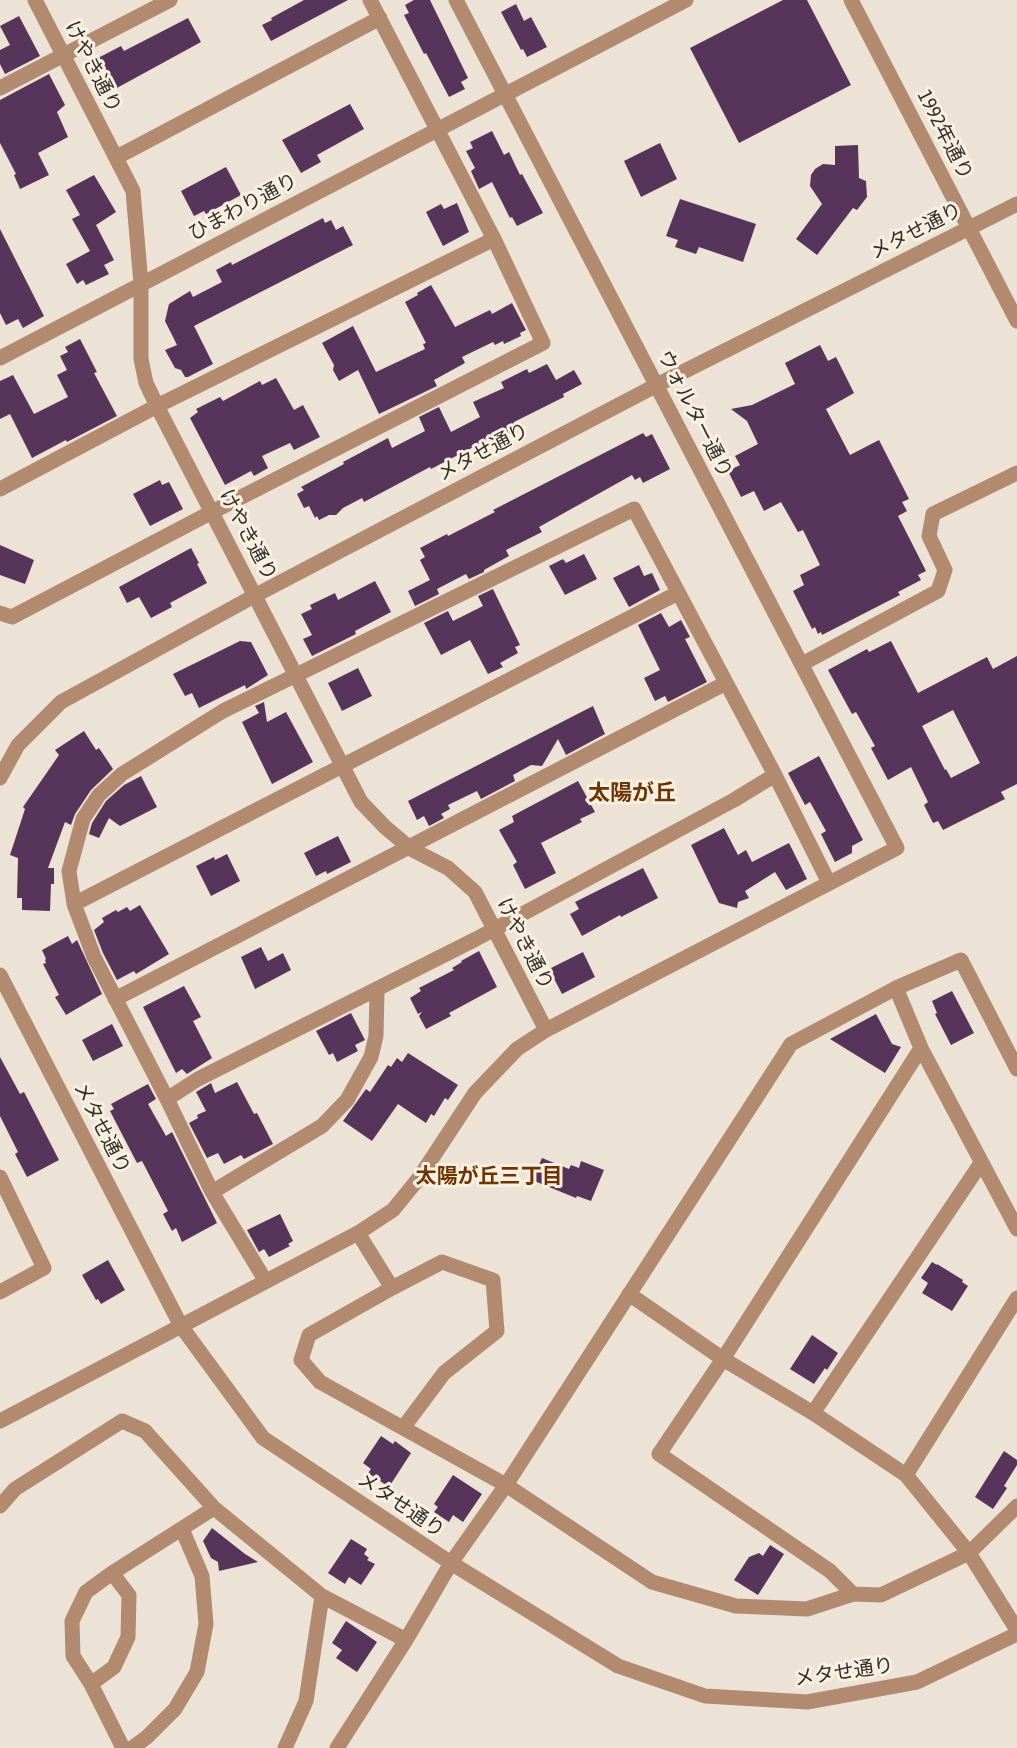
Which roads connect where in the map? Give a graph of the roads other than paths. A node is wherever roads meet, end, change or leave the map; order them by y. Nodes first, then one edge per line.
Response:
1 (35, 0) edge
2 (170, 0) edge
3 (370, 0) edge
4 (456, 0) edge
5 (686, 0) edge
6 (851, 0) edge
7 (380, 18) junction
8 (63, 55) junction
9 (0, 87) edge
10 (505, 94) junction
11 (437, 130) junction
12 (117, 157) junction
13 (1017, 204) edge
14 (969, 228) junction
15 (494, 239) junction
16 (141, 284) junction
17 (1017, 321) edge
18 (0, 358) edge
19 (657, 385) junction
20 (157, 406) junction
21 (1017, 473) edge
22 (0, 489) edge
23 (212, 512) junction
24 (678, 593) junction
25 (256, 595) junction
26 (0, 614) edge
27 (802, 664) junction
28 (297, 674) junction
29 (726, 683) junction
30 (342, 766) junction
31 (775, 775) junction
32 (0, 778) edge
33 (409, 847) junction
34 (829, 883) junction
35 (74, 904) junction
36 (494, 929) junction
37 (1, 980) edge
38 (896, 988) junction
39 (377, 990) junction
40 (115, 999) junction
41 (546, 1030) junction
42 (921, 1048) junction
43 (1017, 1069) edge
44 (167, 1099) junction
45 (981, 1163) junction
46 (0, 1177) edge
47 (212, 1192) junction
48 (1017, 1229) edge
49 (358, 1233) junction
50 (265, 1280) junction
51 (392, 1288) junction
52 (0, 1292) edge
53 (629, 1294) junction
54 (1017, 1298) edge
55 (181, 1326) junction
56 (723, 1359) junction
57 (813, 1413) junction
58 (0, 1422) edge
59 (403, 1428) junction
60 (906, 1474) junction
61 (506, 1485) junction
62 (0, 1506) edge
63 (1017, 1506) edge
64 (214, 1509) junction
65 (182, 1529) junction
66 (969, 1553) junction
67 (451, 1563) junction
68 (112, 1573) junction
69 (854, 1594) junction
70 (322, 1596) junction
71 (1017, 1632) edge
72 (406, 1640) junction
73 (91, 1684) junction
74 (123, 1748) edge
75 (132, 1748) edge
76 (285, 1748) edge
77 (337, 1748) edge

1 - 8 street, けやき通り
2 - 8 street
3 - 7 street
4 - 10 street, ウォルター通り
5 - 10 street, ひまわり通り
6 - 14 street, 1992年通り
7 - 11 street
7 - 12 street
8 - 9 street
8 - 12 street, けやき通り
10 - 11 street, ひまわり通り
10 - 19 street, ウォルター通り
11 - 15 street
11 - 16 street, ひまわり通り
12 - 16 street, けやき通り
13 - 14 street, メタせ通り
14 - 17 street, 1992年通り
14 - 19 street, メタせ通り
15 - 20 street
15 - 23 street
16 - 18 street, ひまわり通り
16 - 20 street, けやき通り
19 - 25 street, メタせ通り
19 - 27 street, ウォルター通り
20 - 22 street
20 - 23 street, けやき通り
21 - 27 street
23 - 25 street, けやき通り
23 - 26 street
24 - 28 street
24 - 29 street
24 - 30 street
25 - 28 street, けやき通り
25 - 32 street, メタせ通り
27 - 34 street, ウォルター通り
28 - 30 street, けやき通り
28 - 35 street
29 - 31 street
29 - 33 street
30 - 33 street, けやき通り
30 - 35 street
31 - 34 street
31 - 36 street
33 - 36 street, けやき通り
33 - 40 street
34 - 41 street
35 - 40 street
36 - 39 street
36 - 41 street, けやき通り
37 - 55 street, メタせ通り
38 - 42 street
38 - 43 street
38 - 53 street
39 - 44 street
39 - 47 street
40 - 44 street
41 - 49 street
42 - 45 street
42 - 56 street
44 - 47 street
45 - 48 street
45 - 57 street
46 - 52 street
47 - 50 street
49 - 50 street
49 - 51 street
50 - 55 street
51 - 59 street
51 - 59 street
53 - 56 street
53 - 61 street
54 - 60 street
55 - 58 street
55 - 67 street, メタせ通り
56 - 57 street
56 - 69 street
57 - 60 street
59 - 61 street
60 - 66 street
61 - 67 street
61 - 69 street
62 - 64 street
63 - 66 street
64 - 65 street
64 - 70 street
65 - 68 street
65 - 75 street
66 - 69 street
66 - 71 street
67 - 71 street, メタせ通り
67 - 72 street
68 - 73 street
68 - 73 street
70 - 72 street
70 - 76 street
72 - 77 street
73 - 74 street

